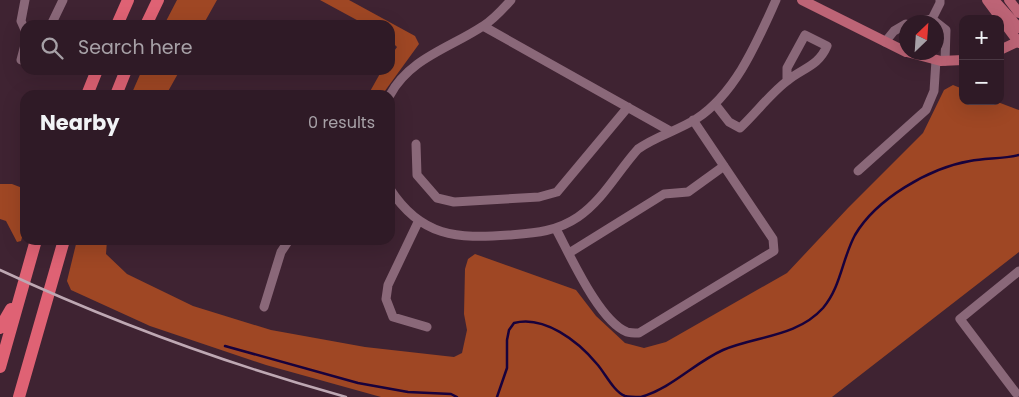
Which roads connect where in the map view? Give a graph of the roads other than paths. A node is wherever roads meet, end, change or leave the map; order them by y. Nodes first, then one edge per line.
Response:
1 (25, 0) edge
2 (63, 0) edge
3 (128, 0) edge
4 (158, 0) edge
5 (511, 0) edge
6 (776, 0) edge
7 (940, 0) edge
8 (987, 0) edge
9 (994, 0) edge
10 (1009, 0) edge
11 (805, 1) edge
12 (1019, 13) edge
13 (934, 15) edge
14 (21, 20) edge
15 (53, 20) edge
16 (119, 20) edge
17 (148, 20) edge
18 (483, 26) junction
19 (899, 28) edge
20 (944, 28) edge
21 (1019, 28) edge
22 (885, 42) junction
23 (944, 42) edge
24 (1018, 42) edge
25 (899, 48) edge
26 (1004, 48) edge
27 (941, 60) edge
28 (944, 60) edge
29 (959, 60) edge
30 (95, 75) edge
31 (124, 75) edge
32 (787, 80) junction
33 (89, 90) edge
34 (118, 90) edge
35 (393, 90) edge
36 (715, 104) junction
37 (628, 107) junction
38 (693, 120) junction
39 (670, 131) junction
40 (416, 144) dead end
41 (724, 166) junction
42 (858, 171) dead end
43 (395, 203) edge
44 (419, 220) junction
45 (556, 229) junction
46 (35, 245) edge
47 (63, 245) edge
48 (285, 245) edge
49 (569, 253) junction
50 (1019, 271) edge
51 (21, 292) junction
52 (264, 307) dead end
53 (428, 327) dead end
54 (0, 328) edge
55 (0, 366) edge
56 (1015, 394) edge
57 (19, 397) edge

1 - 14 street
2 - 15 street
3 - 16 highway
4 - 17 highway
5 - 18 street
6 - 36 street
7 - 13 street
8 - 24 main road
9 - 21 main road
10 - 12 main road
11 - 22 main road
18 - 35 street
18 - 37 street
19 - 22 street
20 - 23 street
22 - 25 main road
24 - 26 main road
27 - 42 street
28 - 29 main road
30 - 33 highway
31 - 34 highway
32 - 32 street
32 - 36 street
36 - 38 street
37 - 39 street
37 - 40 street
38 - 39 street
38 - 41 street
39 - 45 street
41 - 49 street
41 - 49 street
43 - 44 street
44 - 45 street
44 - 53 street
45 - 49 street
46 - 51 highway
47 - 57 highway
48 - 52 street
50 - 56 street
51 - 54 highway
51 - 55 highway

